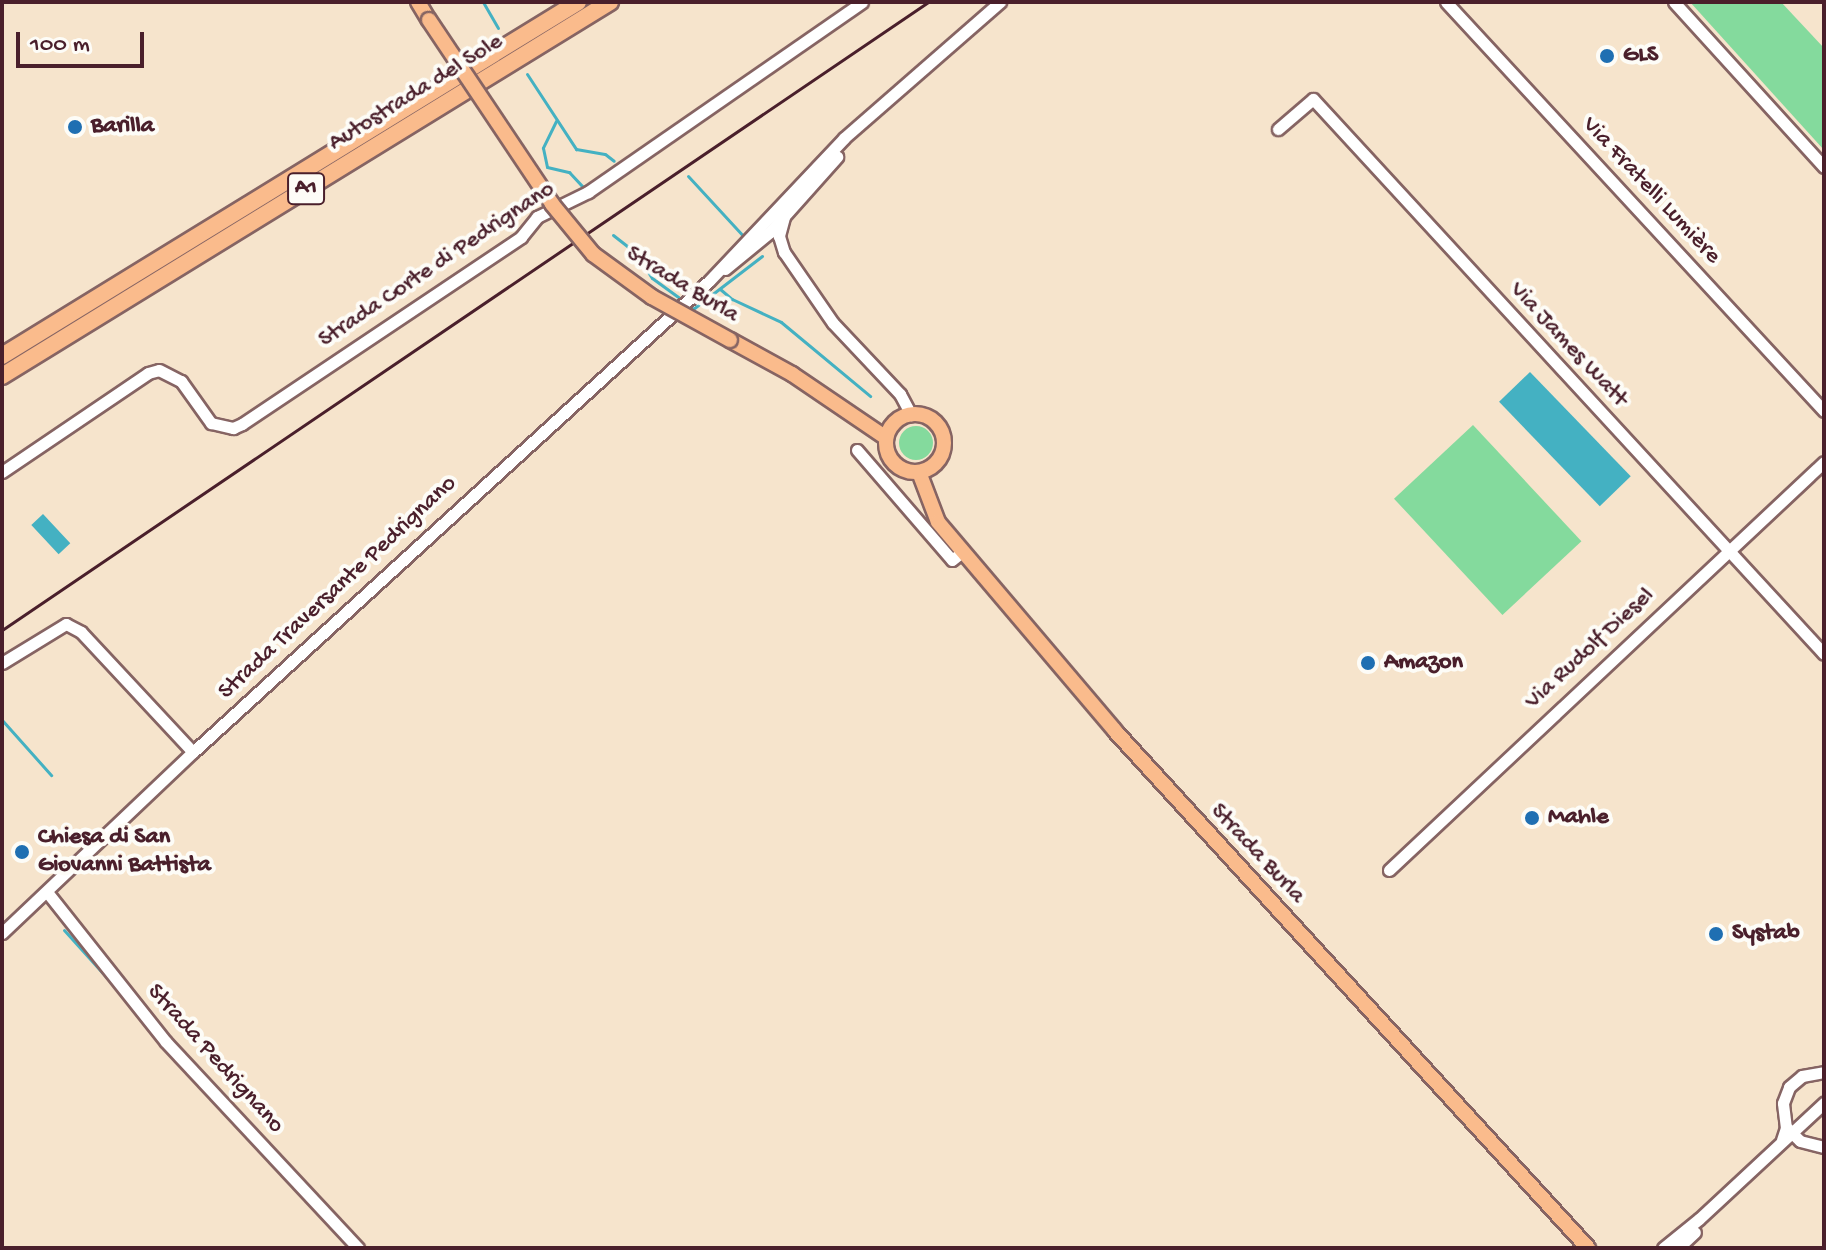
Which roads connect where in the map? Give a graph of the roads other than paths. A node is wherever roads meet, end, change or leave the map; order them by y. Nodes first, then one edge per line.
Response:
1 (418, 2) edge
2 (578, 2) edge
3 (610, 2) edge
4 (862, 2) edge
5 (1000, 2) edge
6 (1446, 2) edge
7 (1674, 2) edge
8 (864, 122) junction
9 (1278, 129) dead end
10 (818, 167) junction
11 (1824, 167) edge
12 (755, 233) junction
13 (775, 234) junction
14 (753, 247) junction
15 (784, 252) junction
16 (709, 281) junction
17 (2, 356) edge
18 (2, 376) edge
19 (1824, 411) edge
20 (911, 415) junction
21 (886, 438) junction
22 (857, 450) dead end
23 (1824, 462) edge
24 (2, 472) edge
25 (919, 472) junction
26 (963, 551) junction
27 (1728, 551) junction
28 (1824, 654) edge
29 (2, 663) edge
30 (193, 752) junction
31 (1389, 870) dead end
32 (47, 892) junction
33 (2, 933) edge
34 (1824, 1072) edge
35 (1822, 1109) edge
36 (1794, 1135) junction
37 (1781, 1147) junction
38 (1824, 1147) edge
39 (358, 1248) edge
40 (1588, 1248) edge
41 (1663, 1248) edge
42 (1678, 1248) edge

1 - 21 main road, Strada Burla, bridge
2 - 17 highway, Autostrada del Sole / A1
3 - 18 highway, Autostrada del Sole / A1
4 - 24 street, Strada Corte di Pedrignano
5 - 8 street, Strada Traversante Pedrignano
6 - 19 street, Via Fratelli Lumière
7 - 11 street
8 - 10 street, Strada Traversante Pedrignano
8 - 13 street, Strada Traversante Pedrignano
9 - 27 street, Via James Watt
10 - 12 street, Strada Traversante Pedrignano
10 - 13 street, Strada Traversante Pedrignano
12 - 13 street
12 - 16 street, Strada Traversante Pedrignano
13 - 14 street, Strada Traversante Pedrignano
13 - 15 street
14 - 15 street
14 - 16 street, Strada Traversante Pedrignano
15 - 20 street
16 - 30 street, Strada Traversante Pedrignano
20 - 21 main road
20 - 25 main road
21 - 25 main road, Strada Burla
22 - 26 street
23 - 27 street, Via Rudolf Diesel
25 - 26 main road, Strada Burla
26 - 40 main road, Strada Burla
27 - 28 street, Via James Watt
27 - 31 street, Via Rudolf Diesel
29 - 30 street
30 - 32 street, Strada Traversante Pedrignano
32 - 33 street, Strada Traversante Pedrignano
32 - 39 street, Strada Pedrignano
34 - 36 street
35 - 36 street
36 - 37 street
36 - 37 street
36 - 38 street
37 - 41 street
37 - 42 street

